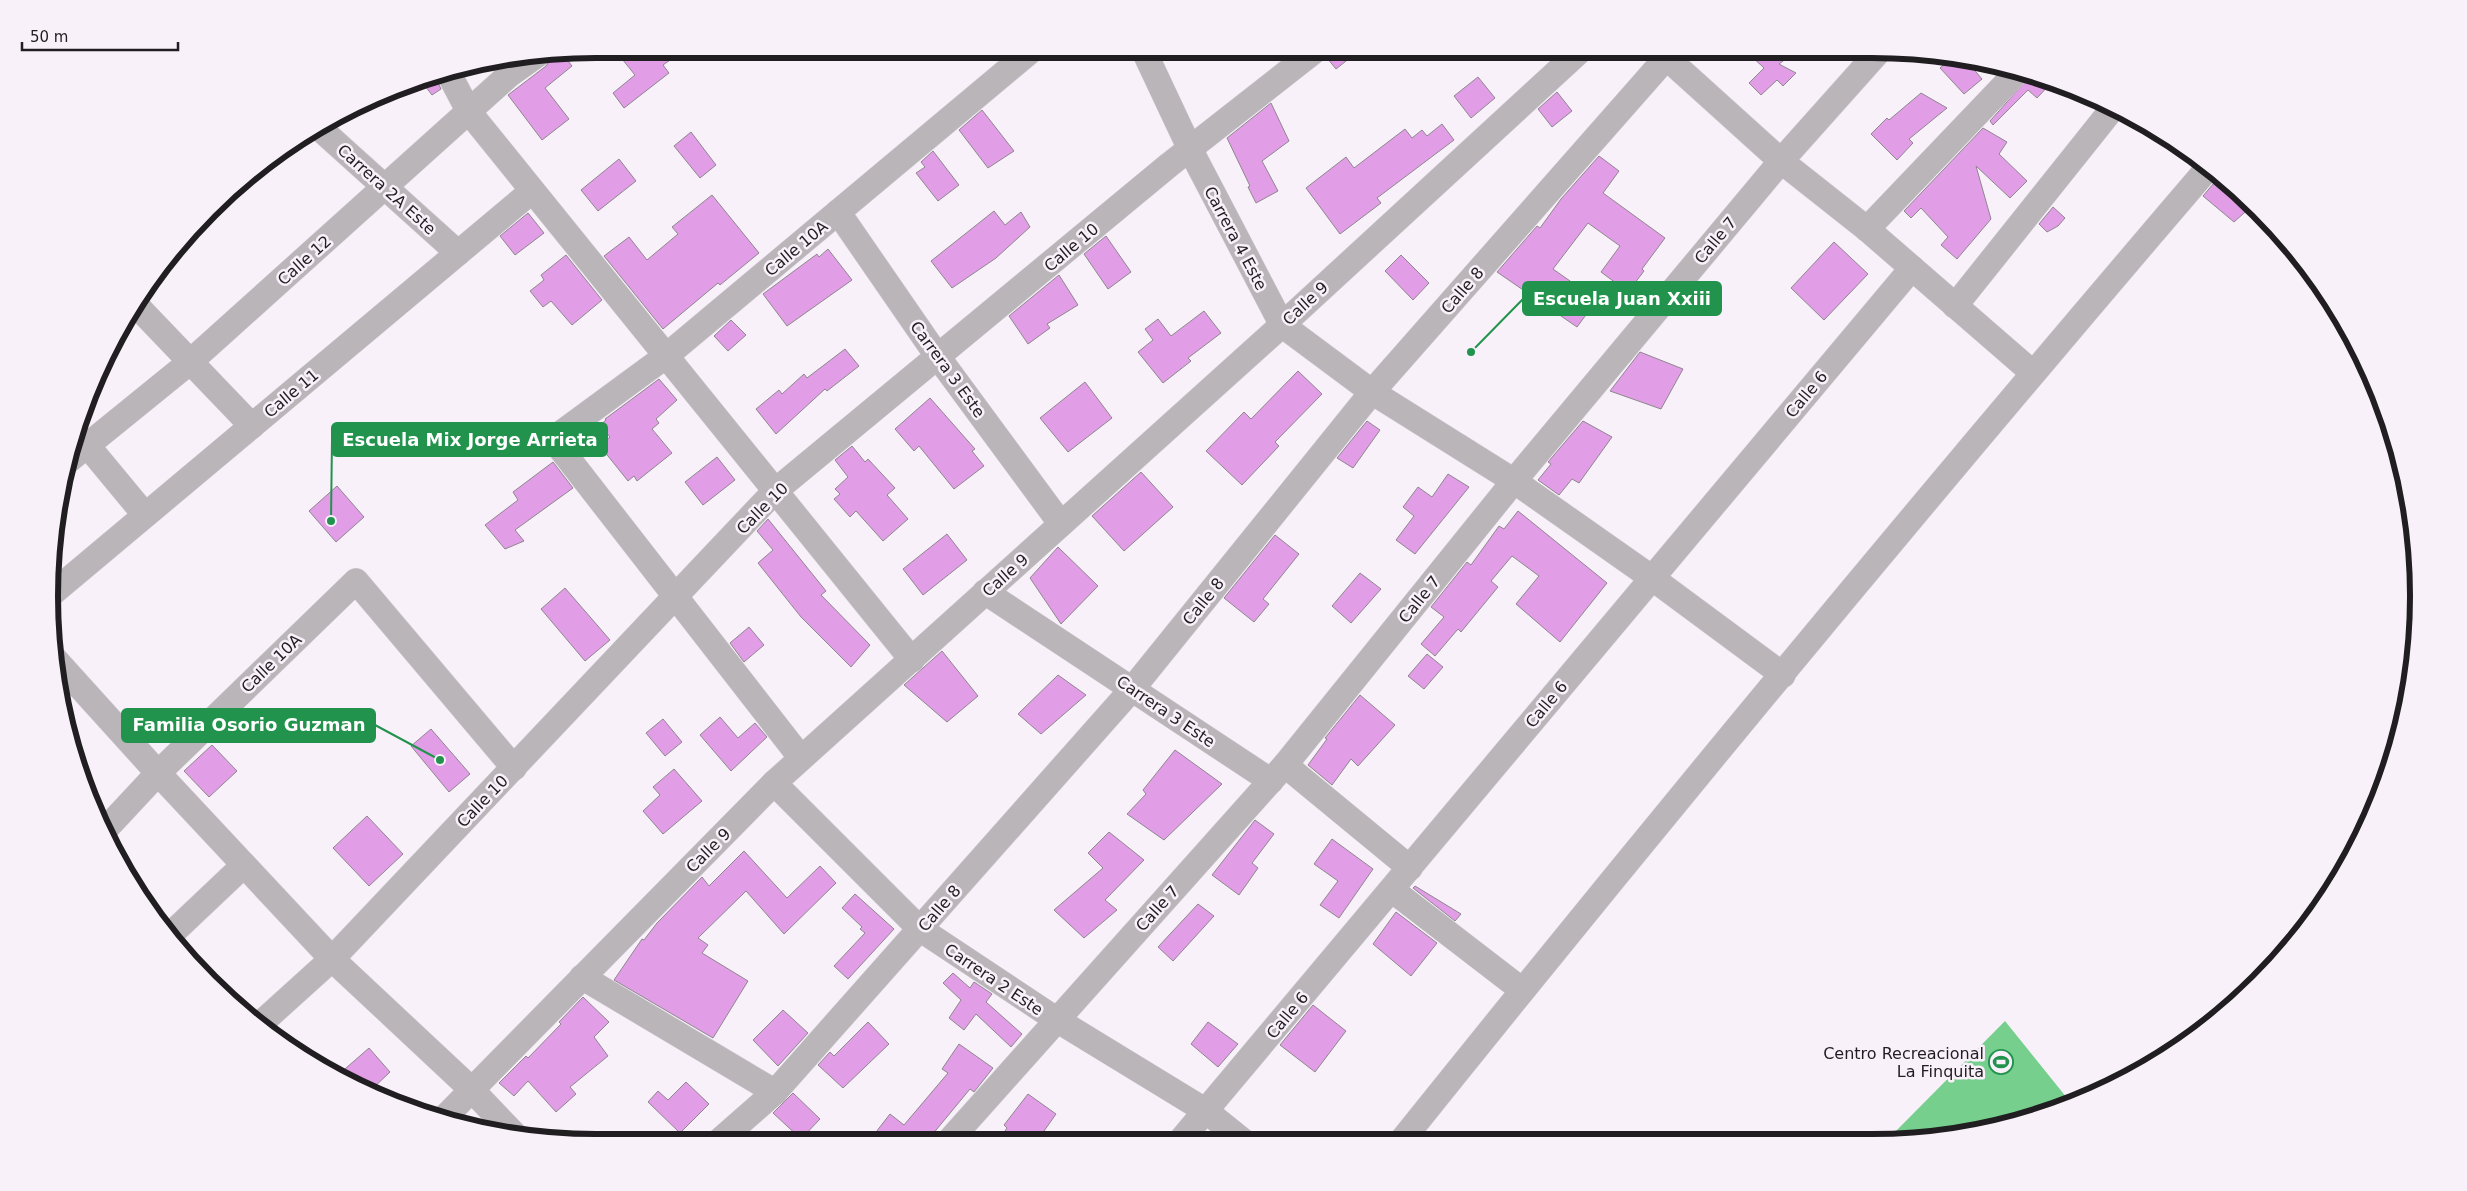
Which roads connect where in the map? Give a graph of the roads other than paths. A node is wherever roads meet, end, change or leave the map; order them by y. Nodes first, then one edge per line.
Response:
1 (1022, 58) edge
2 (1147, 58) edge
3 (1306, 58) edge
4 (1572, 58) edge
5 (1660, 58) edge
6 (1673, 58) edge
7 (1873, 58) edge
8 (527, 62) edge
9 (2013, 77) edge
10 (451, 78) edge
11 (468, 112) junction
12 (2109, 113) edge
13 (323, 132) edge
14 (1190, 149) junction
15 (1781, 161) junction
16 (2204, 173) edge
17 (386, 187) junction
18 (532, 191) junction
19 (838, 212) junction
20 (1867, 229) junction
21 (458, 253) junction
22 (1912, 268) junction
23 (1955, 306) junction
24 (140, 310) edge
25 (1282, 325) junction
26 (666, 356) junction
27 (938, 357) junction
28 (190, 362) junction
29 (2033, 373) junction
30 (1372, 392) junction
31 (252, 426) junction
32 (87, 445) junction
33 (77, 454) edge
34 (1514, 481) junction
35 (775, 491) junction
36 (145, 515) junction
37 (1061, 524) junction
38 (1652, 578) junction
39 (58, 588) edge
40 (986, 592) junction
41 (677, 598) junction
42 (912, 660) junction
43 (62, 667) edge
44 (1783, 676) junction
45 (1133, 688) junction
46 (801, 758) junction
47 (514, 768) junction
48 (158, 773) junction
49 (1278, 773) junction
50 (774, 784) junction
51 (109, 825) edge
52 (244, 865) junction
53 (1410, 868) junction
54 (1392, 890) junction
55 (920, 929) junction
56 (175, 930) edge
57 (332, 959) junction
58 (582, 977) junction
59 (1522, 990) junction
60 (265, 1020) edge
61 (1057, 1020) junction
62 (471, 1089) junction
63 (775, 1092) junction
64 (1206, 1111) junction
65 (449, 1113) edge
66 (506, 1126) edge
67 (727, 1134) edge
68 (954, 1134) edge
69 (1186, 1134) edge
70 (1235, 1134) edge
71 (1407, 1134) edge

1 - 19 street, Calle 10A
2 - 14 street, Carrera 4 Este
3 - 14 street, Calle 10
4 - 25 street, Calle 9
5 - 30 street, Calle 8
6 - 15 street
7 - 15 street, Calle 7
8 - 11 street, Calle 12
9 - 20 street
10 - 11 street
11 - 17 street, Calle 12
11 - 18 street
12 - 23 street
13 - 17 street, Carrera 2A Este
14 - 25 street, Carrera 4 Este
14 - 27 street, Calle 10
15 - 20 street
15 - 34 street, Calle 7
16 - 29 street
17 - 21 street, Carrera 2A Este
17 - 28 street, Calle 12
18 - 21 street, Calle 11
18 - 26 street
19 - 26 street, Calle 10A
19 - 27 street, Carrera 3 Este
20 - 22 street
21 - 31 street, Calle 11
22 - 23 street
22 - 38 street, Calle 6
23 - 29 street
24 - 28 street
25 - 30 street, Carrera 4 Este
25 - 37 street, Calle 9
26 - 35 street
26 - 41 street, Calle 10A
27 - 35 street, Calle 10
27 - 37 street, Carrera 3 Este
28 - 31 street
28 - 32 street, Calle 12
29 - 44 street
30 - 34 street, Carrera 4 Este
30 - 45 street, Calle 8
31 - 36 street, Calle 11
32 - 33 street, Calle 12
32 - 36 street
34 - 38 street, Carrera 4 Este
34 - 49 street, Calle 7
35 - 41 street, Calle 10
35 - 42 street
36 - 39 street, Calle 11
37 - 40 street, Calle 9
38 - 44 street, Carrera 4 Este
38 - 53 street, Calle 6
40 - 42 street, Calle 9
40 - 45 street, Carrera 3 Este
41 - 46 street
41 - 47 street, Calle 10
42 - 46 street, Calle 9
43 - 48 street
44 - 59 street
45 - 49 street, Carrera 3 Este
45 - 55 street, Calle 8
46 - 50 street, Calle 9
47 - 48 street, Calle 10A
47 - 57 street, Calle 10
48 - 51 street, Calle 10A
48 - 52 street
49 - 53 street, Carrera 3 Este
49 - 61 street, Calle 7
50 - 55 street, Carrera 2 Este
50 - 58 street, Calle 9
52 - 56 street
52 - 57 street
53 - 54 street, Calle 6
54 - 59 street
54 - 64 street, Calle 6
55 - 61 street, Carrera 2 Este
55 - 63 street, Calle 8
57 - 60 street, Calle 10
57 - 62 street
58 - 62 street, Calle 9
58 - 63 street
59 - 71 street
61 - 64 street, Carrera 2 Este
61 - 68 street, Calle 7
62 - 65 street, Calle 9
62 - 66 street
63 - 67 street, Calle 8
64 - 69 street, Calle 6
64 - 70 street, Carrera 2 Este

